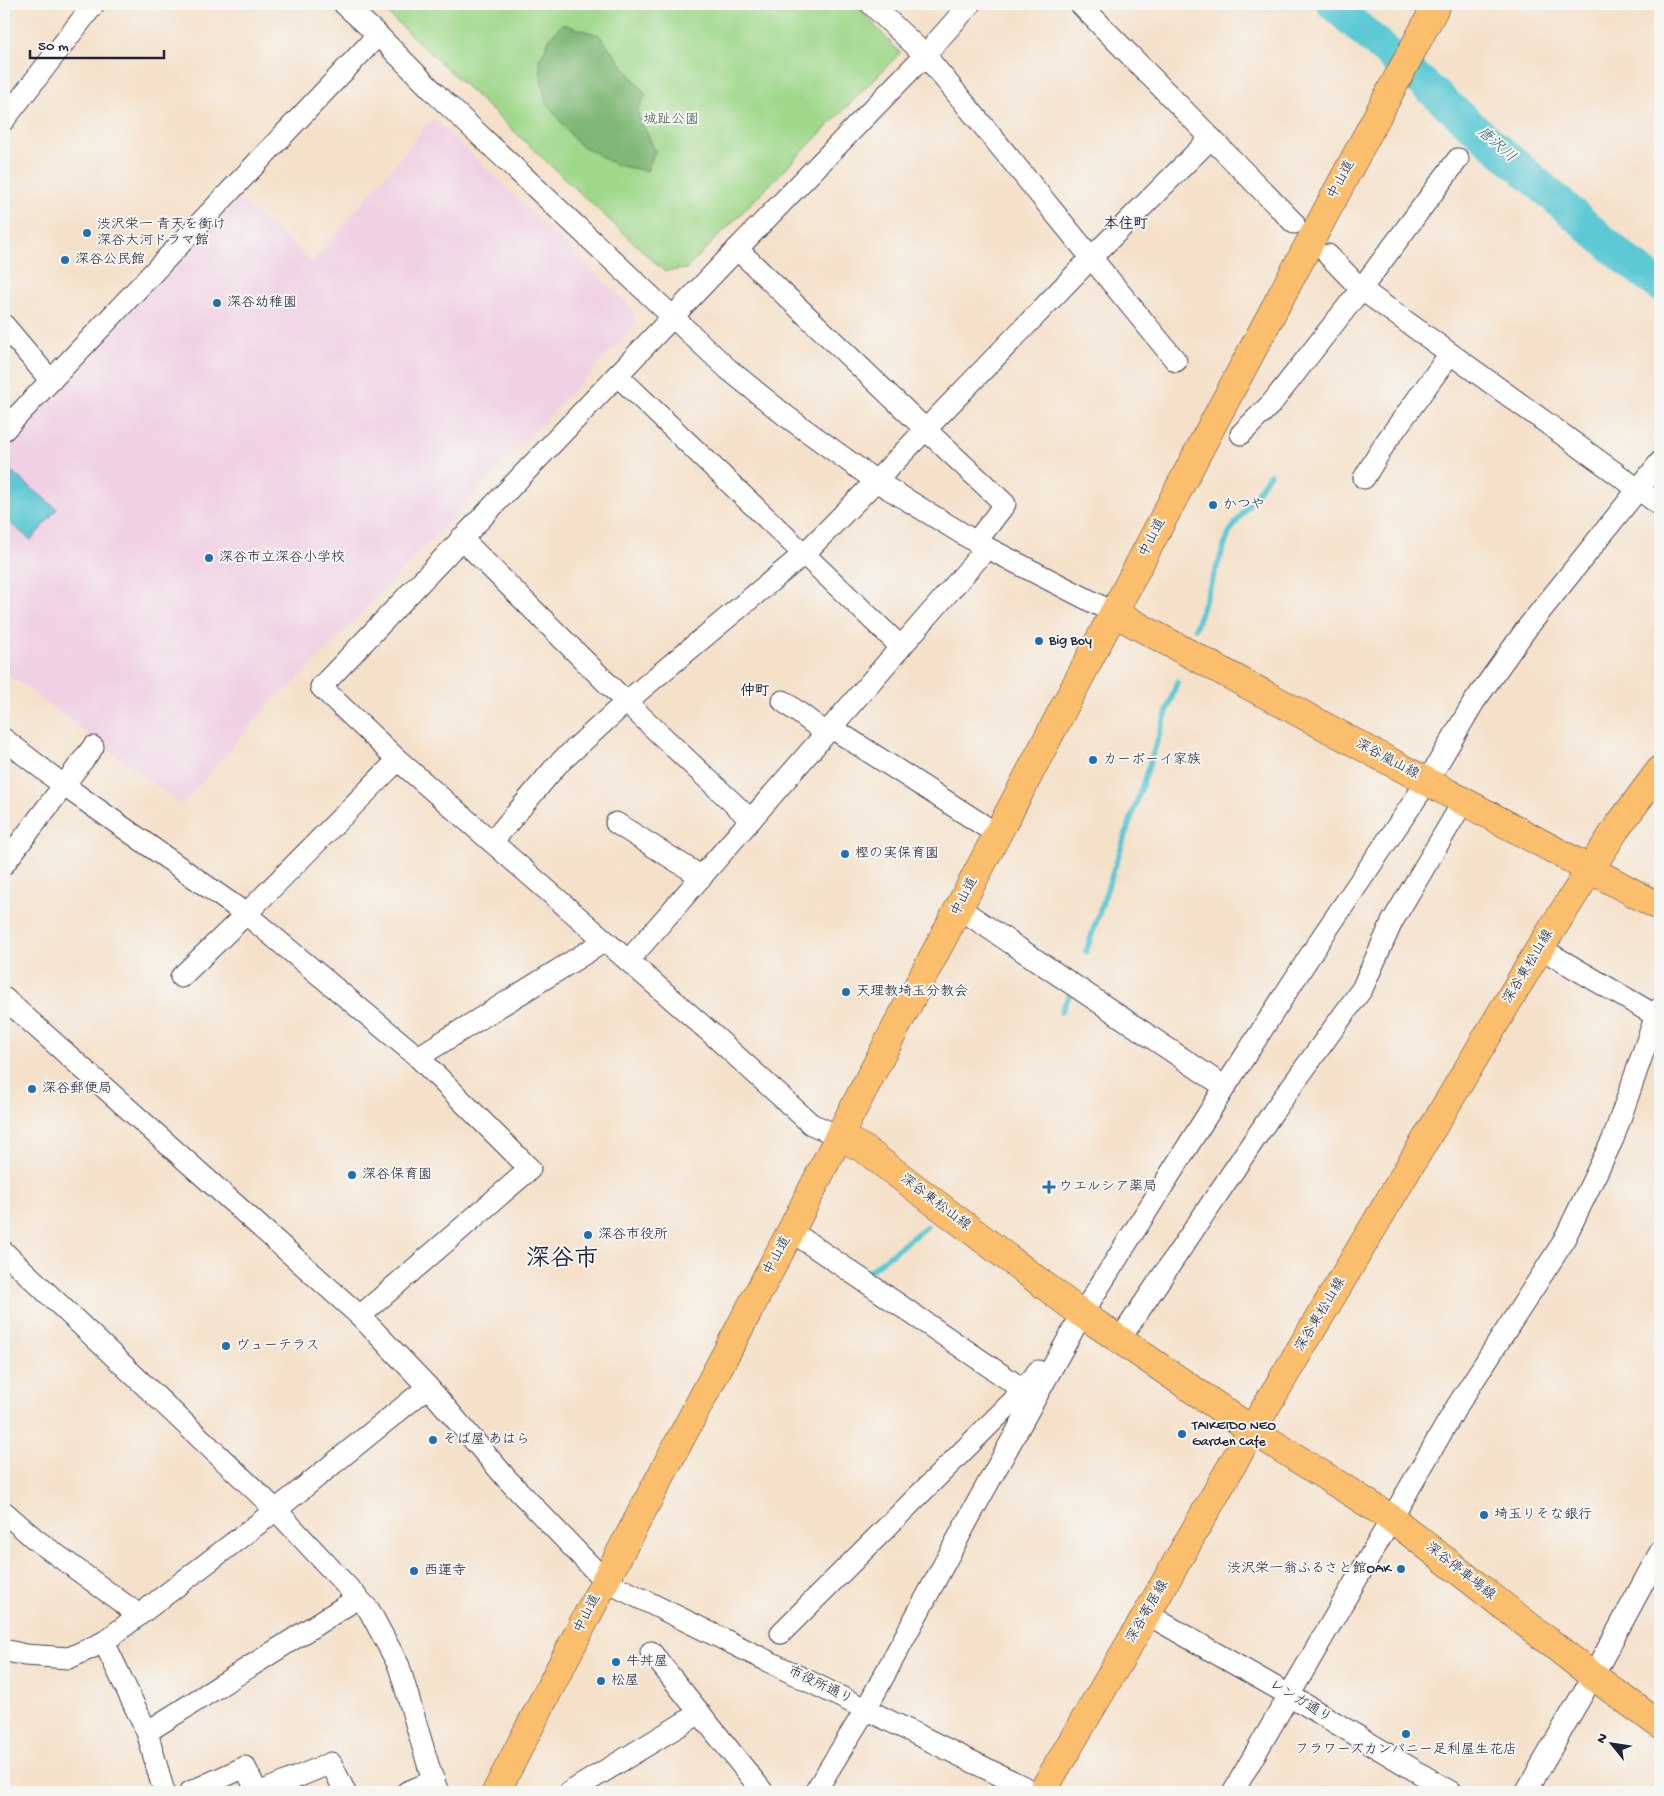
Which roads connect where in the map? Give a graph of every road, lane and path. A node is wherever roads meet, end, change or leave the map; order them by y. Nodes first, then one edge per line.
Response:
1 (94, 4) edge
2 (344, 4) edge
3 (970, 4) edge
4 (1080, 4) edge
5 (1437, 4) edge
6 (876, 5) edge
7 (378, 35) junction
8 (925, 55) junction
9 (11, 96) edge
10 (4, 120) edge
11 (1211, 138) junction
12 (1458, 159) dead end
13 (1294, 223) dead end
14 (737, 249) junction
15 (1328, 256) dead end
16 (1091, 258) junction
17 (1361, 289) junction
18 (673, 316) junction
19 (4, 325) edge
20 (1450, 354) junction
21 (1176, 362) dead end
22 (618, 375) junction
23 (50, 381) junction
24 (4, 430) edge
25 (926, 430) junction
26 (1241, 434) dead end
27 (1660, 462) edge
28 (1364, 478) dead end
29 (876, 481) junction
30 (1639, 488) junction
31 (1660, 505) edge
32 (461, 538) junction
33 (981, 545) junction
34 (805, 553) junction
35 (1114, 613) junction
36 (901, 647) junction
37 (783, 701) dead end
38 (626, 702) junction
39 (829, 730) junction
40 (4, 739) edge
41 (94, 748) dead end
42 (398, 760) junction
43 (1660, 770) edge
44 (1427, 782) junction
45 (63, 785) junction
46 (1463, 802) junction
47 (751, 820) junction
48 (616, 823) dead end
49 (997, 834) junction
50 (492, 842) junction
51 (4, 864) edge
52 (1591, 869) junction
53 (702, 877) junction
54 (1660, 906) edge
55 (959, 908) junction
56 (246, 914) junction
57 (605, 941) junction
58 (1540, 948) junction
59 (628, 961) junction
60 (180, 977) dead end
61 (4, 998) edge
62 (1659, 1014) edge
63 (418, 1057) junction
64 (1224, 1087) junction
65 (839, 1136) junction
66 (791, 1231) junction
67 (4, 1252) edge
68 (1082, 1314) junction
69 (360, 1316) junction
70 (1120, 1339) junction
71 (428, 1387) junction
72 (1024, 1390) junction
73 (1252, 1430) junction
74 (276, 1510) junction
75 (4, 1512) edge
76 (1391, 1518) junction
77 (1660, 1552) edge
78 (605, 1581) junction
79 (358, 1598) junction
80 (1147, 1614) junction
81 (139, 1615) junction
82 (781, 1633) dead end
83 (104, 1642) junction
84 (4, 1650) edge
85 (651, 1652) dead end
86 (1593, 1676) junction
87 (1289, 1695) junction
88 (866, 1709) junction
89 (700, 1713) junction
90 (1660, 1725) edge
91 (146, 1732) junction
92 (436, 1787) edge
93 (164, 1792) edge
94 (190, 1792) edge
95 (259, 1792) edge
96 (345, 1792) edge
97 (406, 1792) edge
98 (496, 1792) edge
99 (570, 1792) edge
100 (763, 1792) edge
101 (815, 1792) edge
102 (1034, 1792) edge
103 (1042, 1792) edge
104 (1235, 1792) edge
105 (1451, 1792) edge
106 (1526, 1792) edge

1 - 9 street
2 - 7 street
3 - 8 street
4 - 11 street
5 - 35 main road, 中山道
6 - 8 street
7 - 18 street
7 - 23 street
8 - 14 street
8 - 16 street
9 - 10 street
11 - 13 street
11 - 16 street
12 - 17 street
14 - 18 street
14 - 25 street
15 - 17 street
16 - 21 street
16 - 25 street
17 - 20 street
17 - 26 street
18 - 22 street
18 - 29 street
19 - 23 street
20 - 28 street
20 - 30 street
22 - 32 street
22 - 34 street
23 - 24 street
25 - 29 street
25 - 33 street
27 - 30 street
29 - 33 street
29 - 34 street
30 - 31 street
30 - 44 street
32 - 38 street
32 - 42 street
33 - 35 street
33 - 36 street
34 - 36 street
34 - 38 street
35 - 44 main road, 深谷嵐山線
35 - 49 main road, 中山道
36 - 39 street
37 - 39 street
38 - 47 street
38 - 50 street
39 - 47 street
39 - 49 street
40 - 45 street
41 - 45 street
42 - 50 street
42 - 56 street
43 - 52 main road, 深谷東松山線
44 - 46 main road, 深谷嵐山線
44 - 64 street
45 - 51 street
45 - 56 street
46 - 52 main road, 深谷嵐山線
46 - 70 street
47 - 53 street
48 - 53 street
49 - 55 main road, 中山道
50 - 57 street
52 - 54 main road, 深谷嵐山線
52 - 58 main road, 深谷東松山線
53 - 59 street
55 - 64 street
55 - 65 main road, 中山道
56 - 60 street
56 - 63 street
57 - 59 street
57 - 63 street
58 - 62 street
58 - 73 main road, 深谷東松山線
59 - 65 street
61 - 69 street, 市役所通り
62 - 76 street
63 - 69 street
64 - 68 street
65 - 66 main road, 中山道
65 - 68 main road, 深谷東松山線
66 - 72 street
66 - 78 main road, 中山道
67 - 74 street
68 - 70 main road, 深谷東松山線
68 - 72 street
68 - 88 street
69 - 71 street, 市役所通り
70 - 73 main road, 深谷東松山線
71 - 74 street
71 - 78 street, 市役所通り
72 - 82 street
73 - 76 main road, 深谷停車場線
73 - 80 main road, 深谷寄居線
74 - 79 street
74 - 81 street
75 - 81 street
76 - 86 main road, 深谷停車場線
76 - 87 street
77 - 86 street
78 - 88 street, 市役所通り
78 - 98 main road, 中山道
79 - 91 street
79 - 92 street
80 - 87 street, レンガ通り
80 - 103 main road, 深谷寄居線
81 - 83 street
83 - 84 street
83 - 91 street
85 - 89 street
86 - 90 main road, 深谷停車場線
86 - 106 street
87 - 104 street
87 - 105 street, レンガ通り
88 - 101 street
88 - 102 street, 市役所通り
89 - 99 street
89 - 100 street
91 - 93 street
92 - 97 street
94 - 95 street
95 - 96 street

